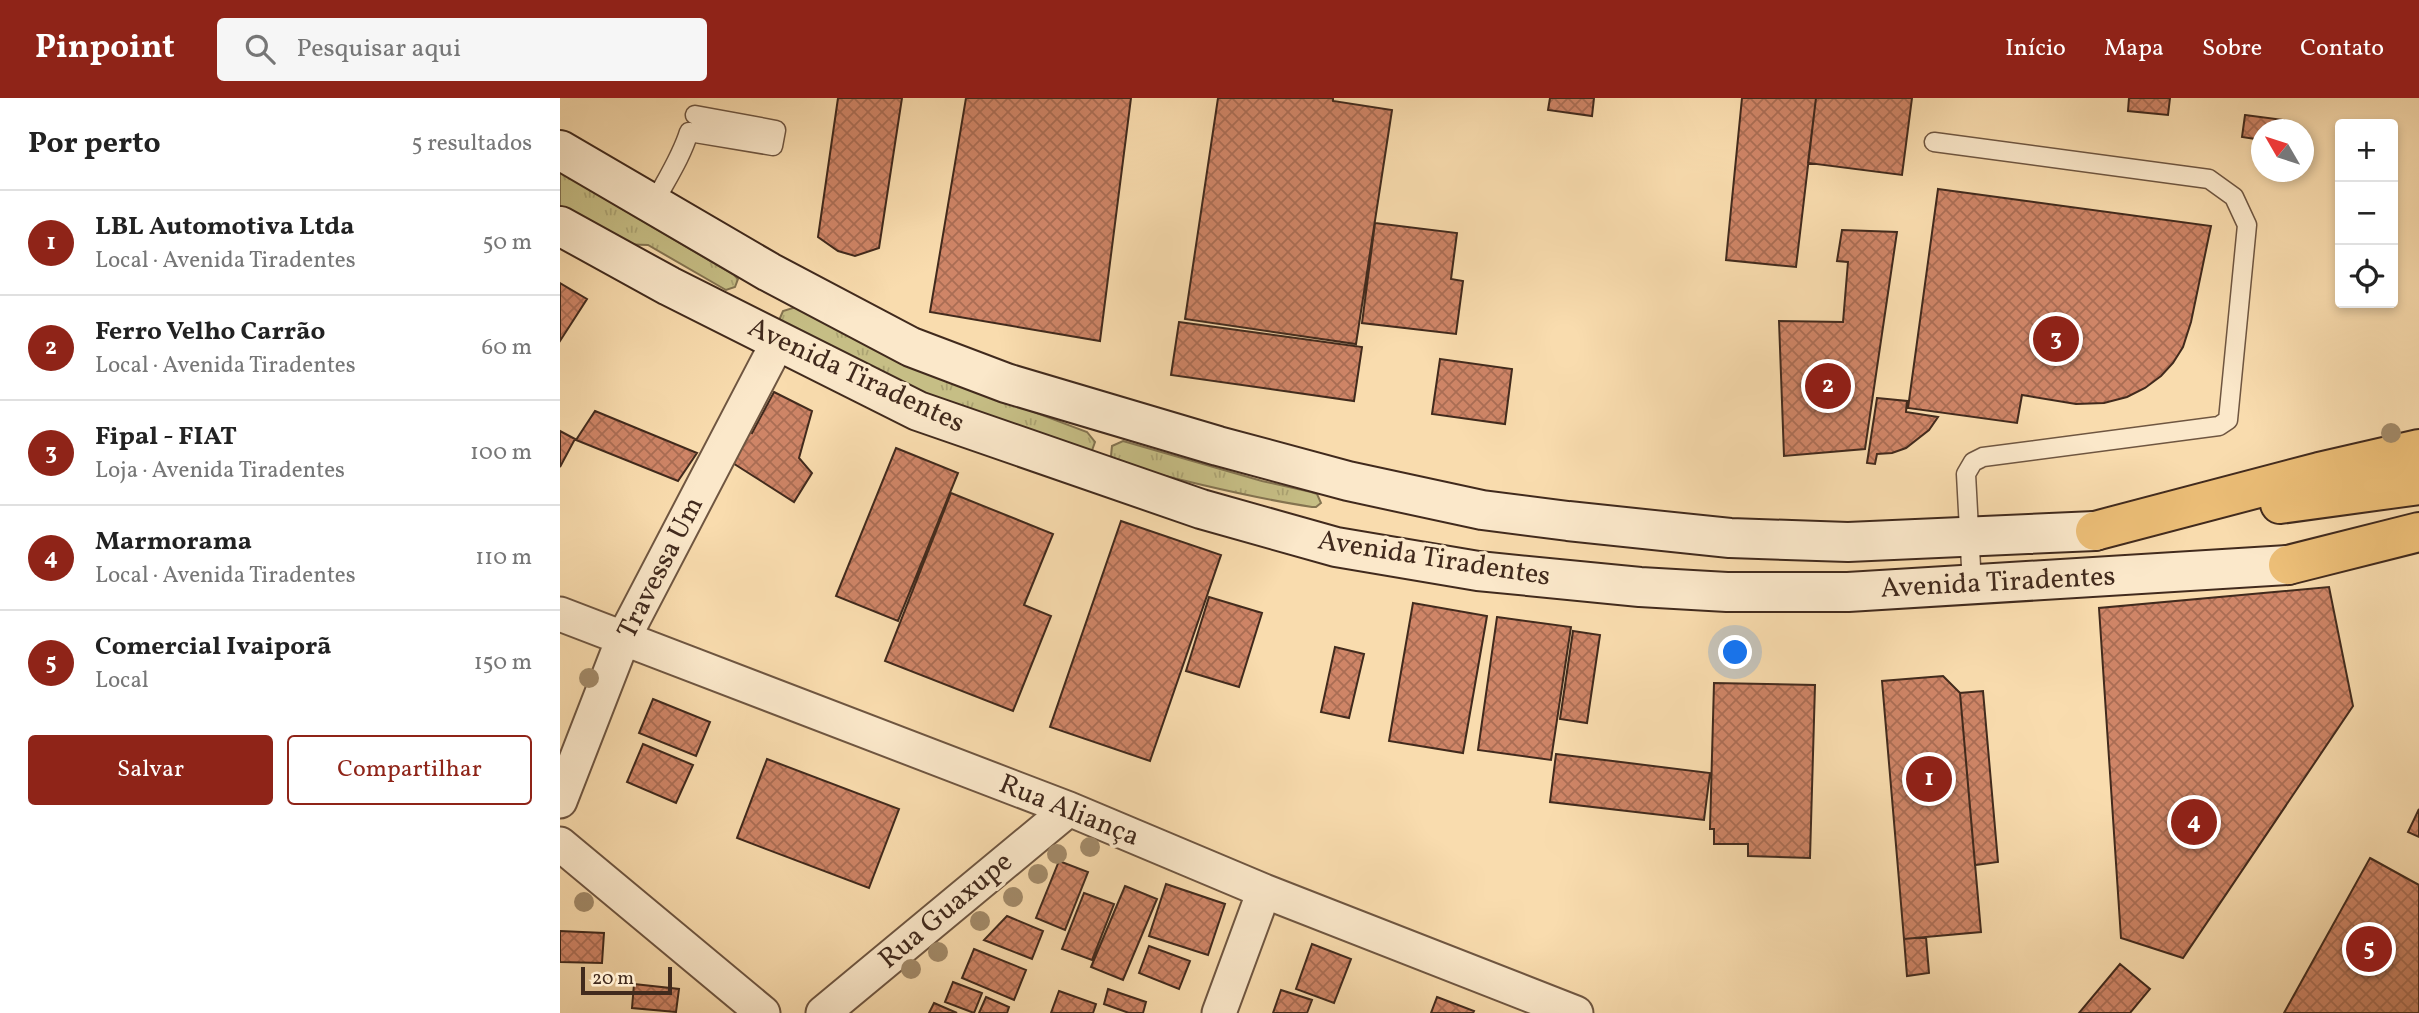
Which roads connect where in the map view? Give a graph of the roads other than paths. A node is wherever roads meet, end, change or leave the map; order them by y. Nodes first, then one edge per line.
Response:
1 (695, 116) dead end
2 (1934, 142) dead end
3 (560, 150) edge
4 (653, 205) junction
5 (560, 226) edge
6 (769, 272) junction
7 (742, 323) junction
8 (778, 342) junction
9 (1114, 415) junction
10 (2419, 449) edge
11 (1095, 472) junction
12 (2419, 485) edge
13 (2095, 531) junction
14 (2419, 532) edge
15 (1970, 537) junction
16 (1848, 542) junction
17 (2419, 556) edge
18 (2288, 565) junction
19 (1972, 584) junction
20 (1848, 592) junction
21 (560, 614) edge
22 (623, 639) junction
23 (560, 801) edge
24 (1069, 810) junction
25 (560, 844) edge
26 (1264, 891) junction
27 (1526, 1004) edge
28 (763, 1013) edge
29 (823, 1013) edge
30 (1219, 1013) edge
31 (1576, 1013) edge

1 - 4 lane
2 - 15 lane
3 - 4 main road, Avenida Tiradentes
4 - 6 main road, Avenida Tiradentes
5 - 7 main road, Avenida Tiradentes
6 - 7 main road
6 - 9 main road, Avenida Tiradentes
7 - 8 main road, Avenida Tiradentes
8 - 11 main road, Avenida Tiradentes
8 - 22 street, Travessa Um
9 - 11 main road
9 - 16 main road, Avenida Tiradentes
10 - 13 highway
11 - 20 main road, Avenida Tiradentes
12 - 13 highway
13 - 15 main road, Avenida Tiradentes
14 - 18 highway
15 - 16 main road, Avenida Tiradentes
15 - 19 lane
16 - 20 main road
17 - 18 highway
18 - 19 main road, Avenida Tiradentes
19 - 20 main road, Avenida Tiradentes
21 - 22 street, Rua Aliança
22 - 23 street, Travessa Um
22 - 24 street, Rua Aliança
24 - 26 street, Rua Aliança
24 - 29 street, Rua Guaxupe
25 - 28 street
26 - 27 street, Rua Aliança
26 - 30 street
27 - 31 street, Rua Aliança

